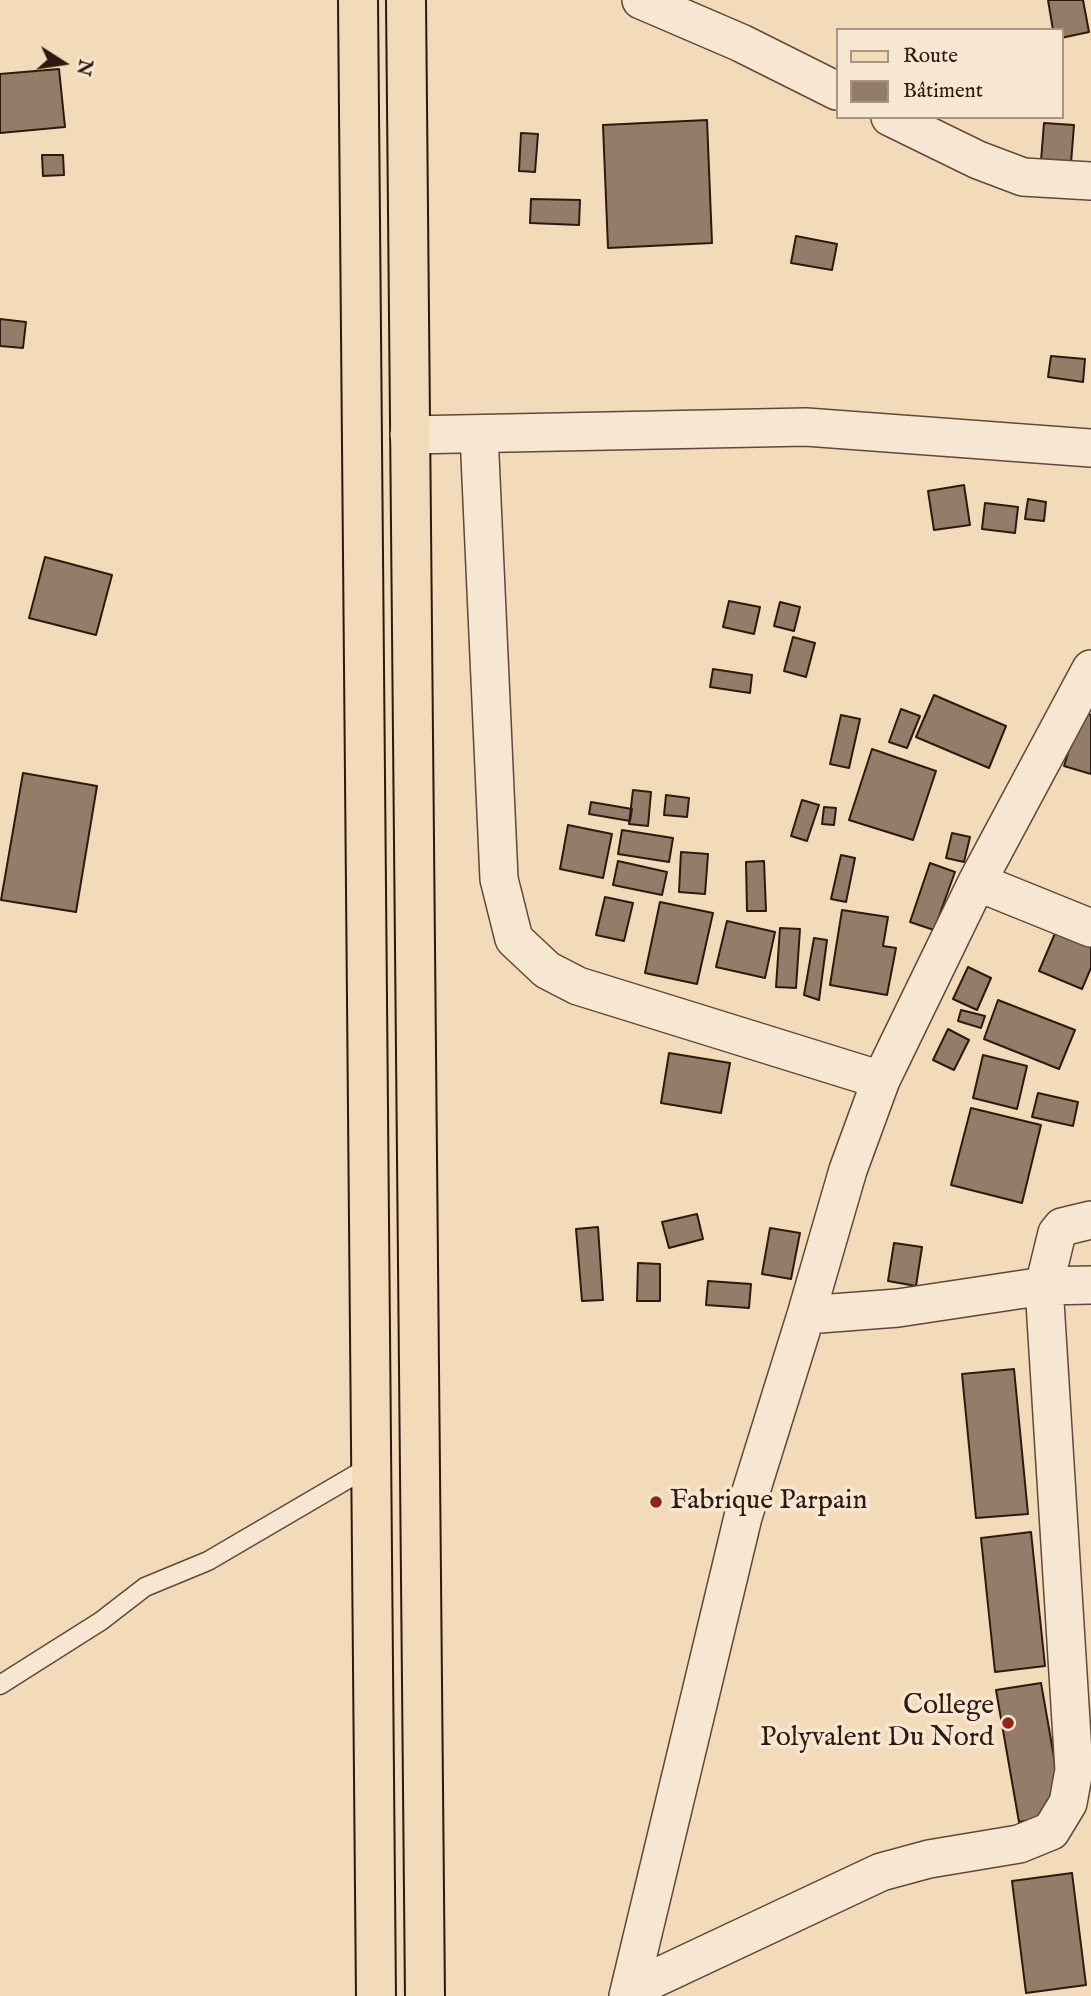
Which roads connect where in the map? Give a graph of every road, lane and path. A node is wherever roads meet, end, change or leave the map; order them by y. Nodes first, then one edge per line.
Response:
1 (358, 0) edge
2 (406, 0) edge
3 (641, 0) edge
4 (836, 90) edge
5 (894, 119) edge
6 (1091, 181) edge
7 (479, 434) junction
8 (409, 435) junction
9 (1091, 448) edge
10 (1091, 669) edge
11 (977, 882) junction
12 (1091, 928) edge
13 (881, 1080) junction
14 (1091, 1220) edge
15 (1091, 1285) edge
16 (1044, 1286) junction
17 (806, 1315) junction
18 (372, 1465) junction
19 (0, 1685) edge
20 (629, 1993) edge
21 (376, 1996) edge
22 (425, 1996) edge

1 - 18 main road
2 - 8 main road
3 - 4 street
5 - 6 street
7 - 8 street
7 - 9 street
7 - 13 street
8 - 22 main road
10 - 11 street
11 - 12 street
11 - 13 street
13 - 17 street
14 - 16 street
15 - 16 street
16 - 17 street
16 - 20 street
17 - 20 street
18 - 19 lane
18 - 21 main road

